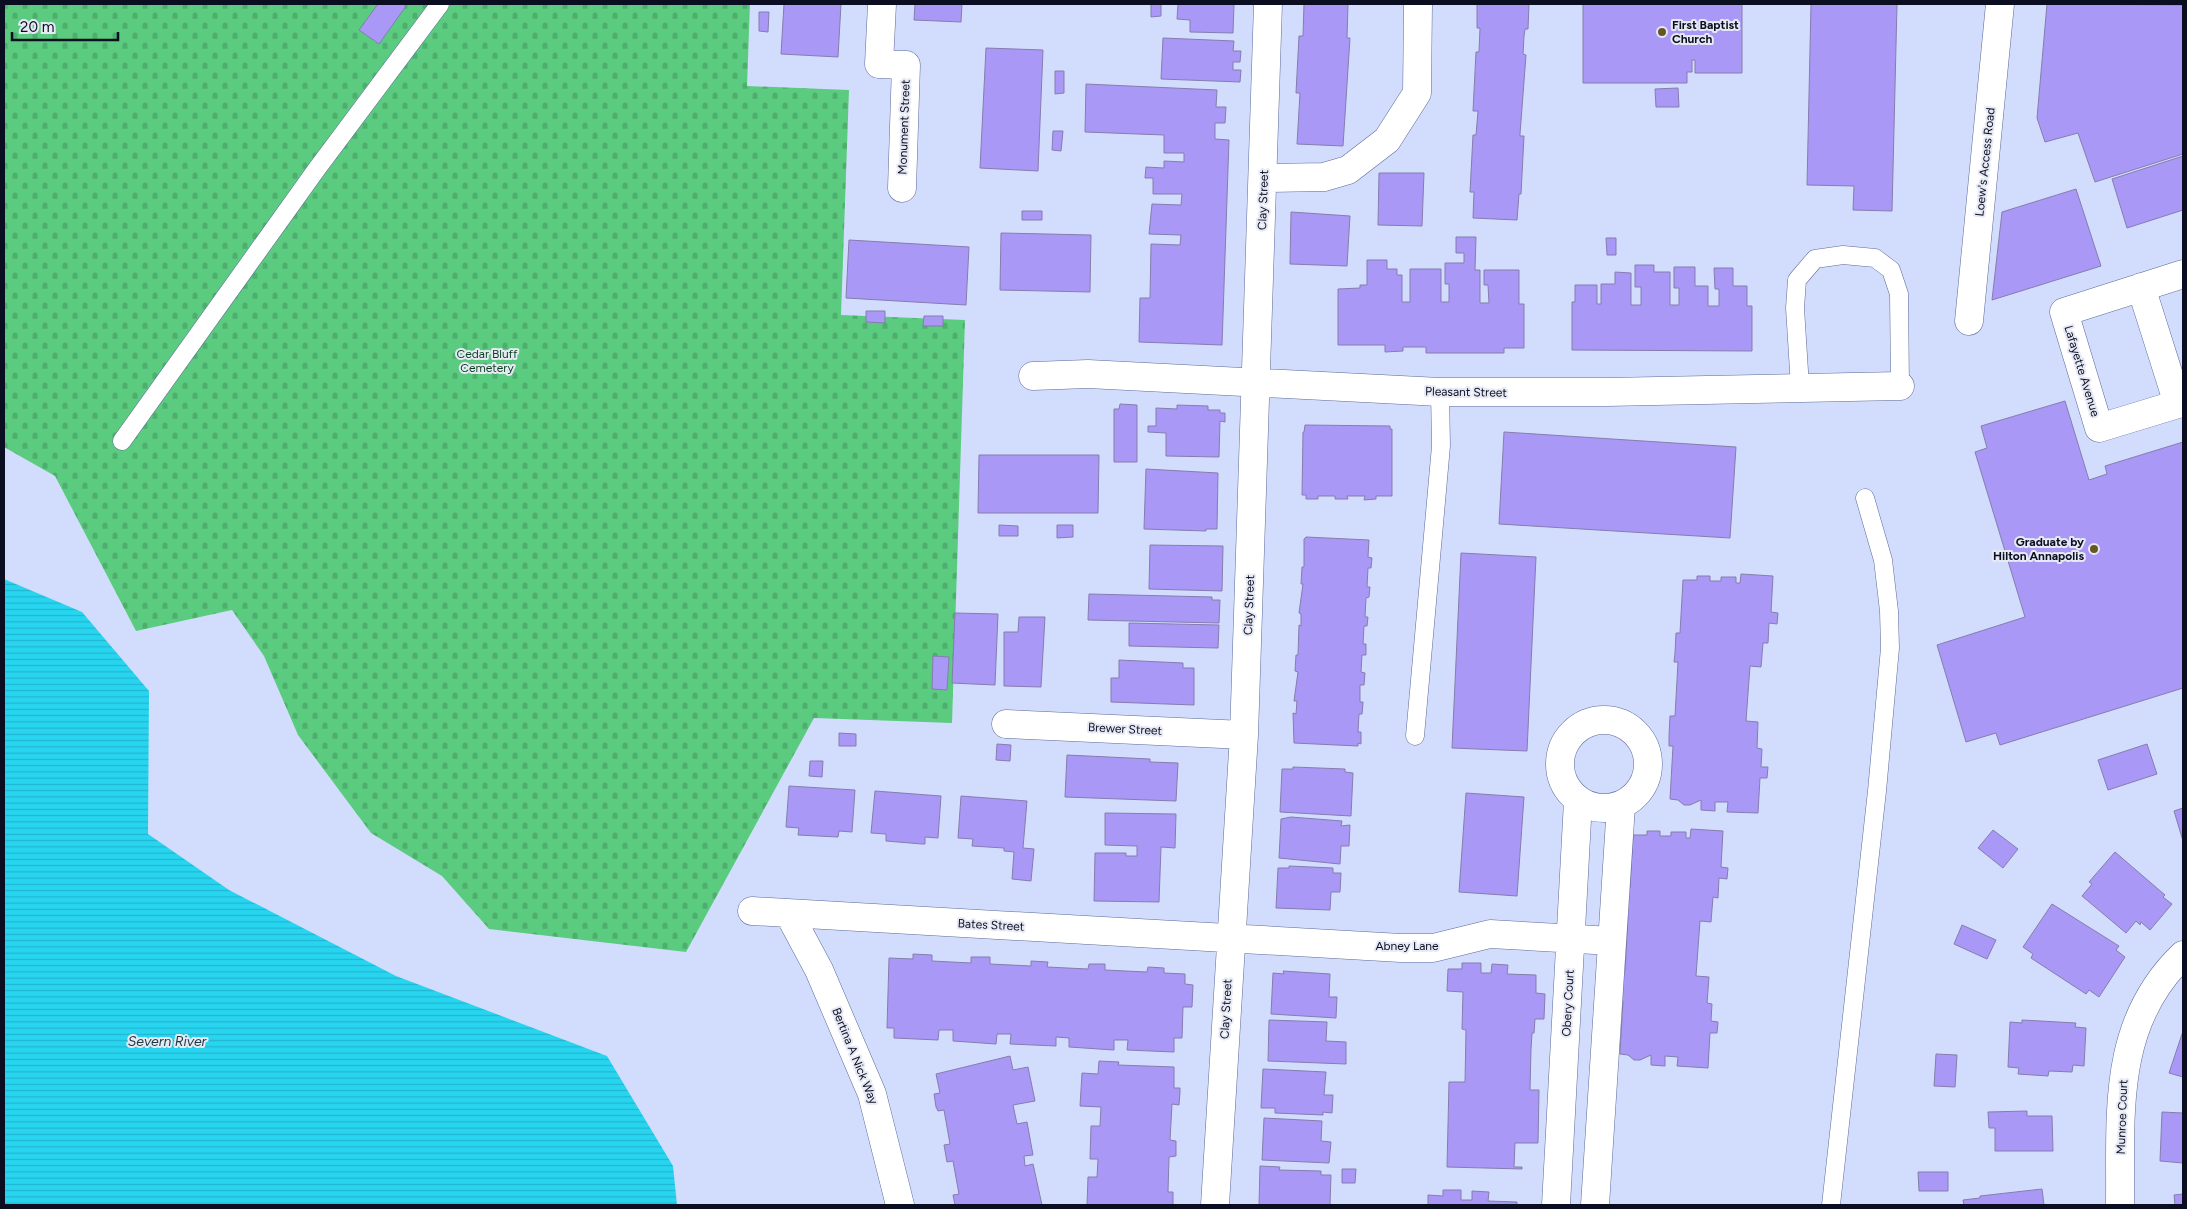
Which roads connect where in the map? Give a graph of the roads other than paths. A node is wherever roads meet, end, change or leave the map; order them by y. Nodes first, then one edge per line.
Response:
1 (440, 4) edge
2 (882, 4) edge
3 (1268, 4) edge
4 (1418, 4) edge
5 (2000, 4) edge
6 (1264, 178) junction
7 (902, 188) dead end
8 (2183, 274) edge
9 (2142, 287) junction
10 (1969, 321) dead end
11 (1033, 376) dead end
12 (1256, 382) junction
13 (1900, 386) joint
14 (1800, 388) junction
15 (1440, 392) junction
16 (122, 441) dead end
17 (1865, 498) dead end
18 (1006, 724) dead end
19 (1244, 735) junction
20 (1415, 736) dead end
21 (1578, 801) junction
22 (1621, 805) junction
23 (752, 912) dead end
24 (789, 914) junction
25 (1230, 938) junction
26 (1571, 940) junction
27 (1612, 941) junction
28 (2183, 955) edge
29 (900, 1205) edge
30 (1215, 1205) edge
31 (1556, 1205) edge
32 (1595, 1205) edge
33 (1831, 1205) edge
34 (2120, 1205) edge

1 - 16 lane
2 - 7 street, Monument Street
3 - 6 street, Clay Street
4 - 6 street
5 - 10 street, Loew's Access Road
6 - 12 street, Clay Street
8 - 9 street, Lafayette Avenue
9 - 9 street, Lafayette Avenue
11 - 12 street, Pleasant Street
12 - 15 street, Pleasant Street
12 - 19 street, Clay Street
13 - 14 street, Pleasant Street
13 - 14 lane
14 - 15 street, Pleasant Street
15 - 20 lane
17 - 33 lane
18 - 19 street, Brewer Street
19 - 25 street, Clay Street
21 - 22 street
21 - 22 street
21 - 26 street, Obery Court
22 - 27 street
23 - 24 street, Bates Street
24 - 25 street, Bates Street
24 - 29 street, Bertina A Nick Way
25 - 26 street, Abney Lane
25 - 30 street, Clay Street
26 - 27 street, Abney Lane
26 - 31 street, Obery Court
27 - 32 street
28 - 34 street, Munroe Court

